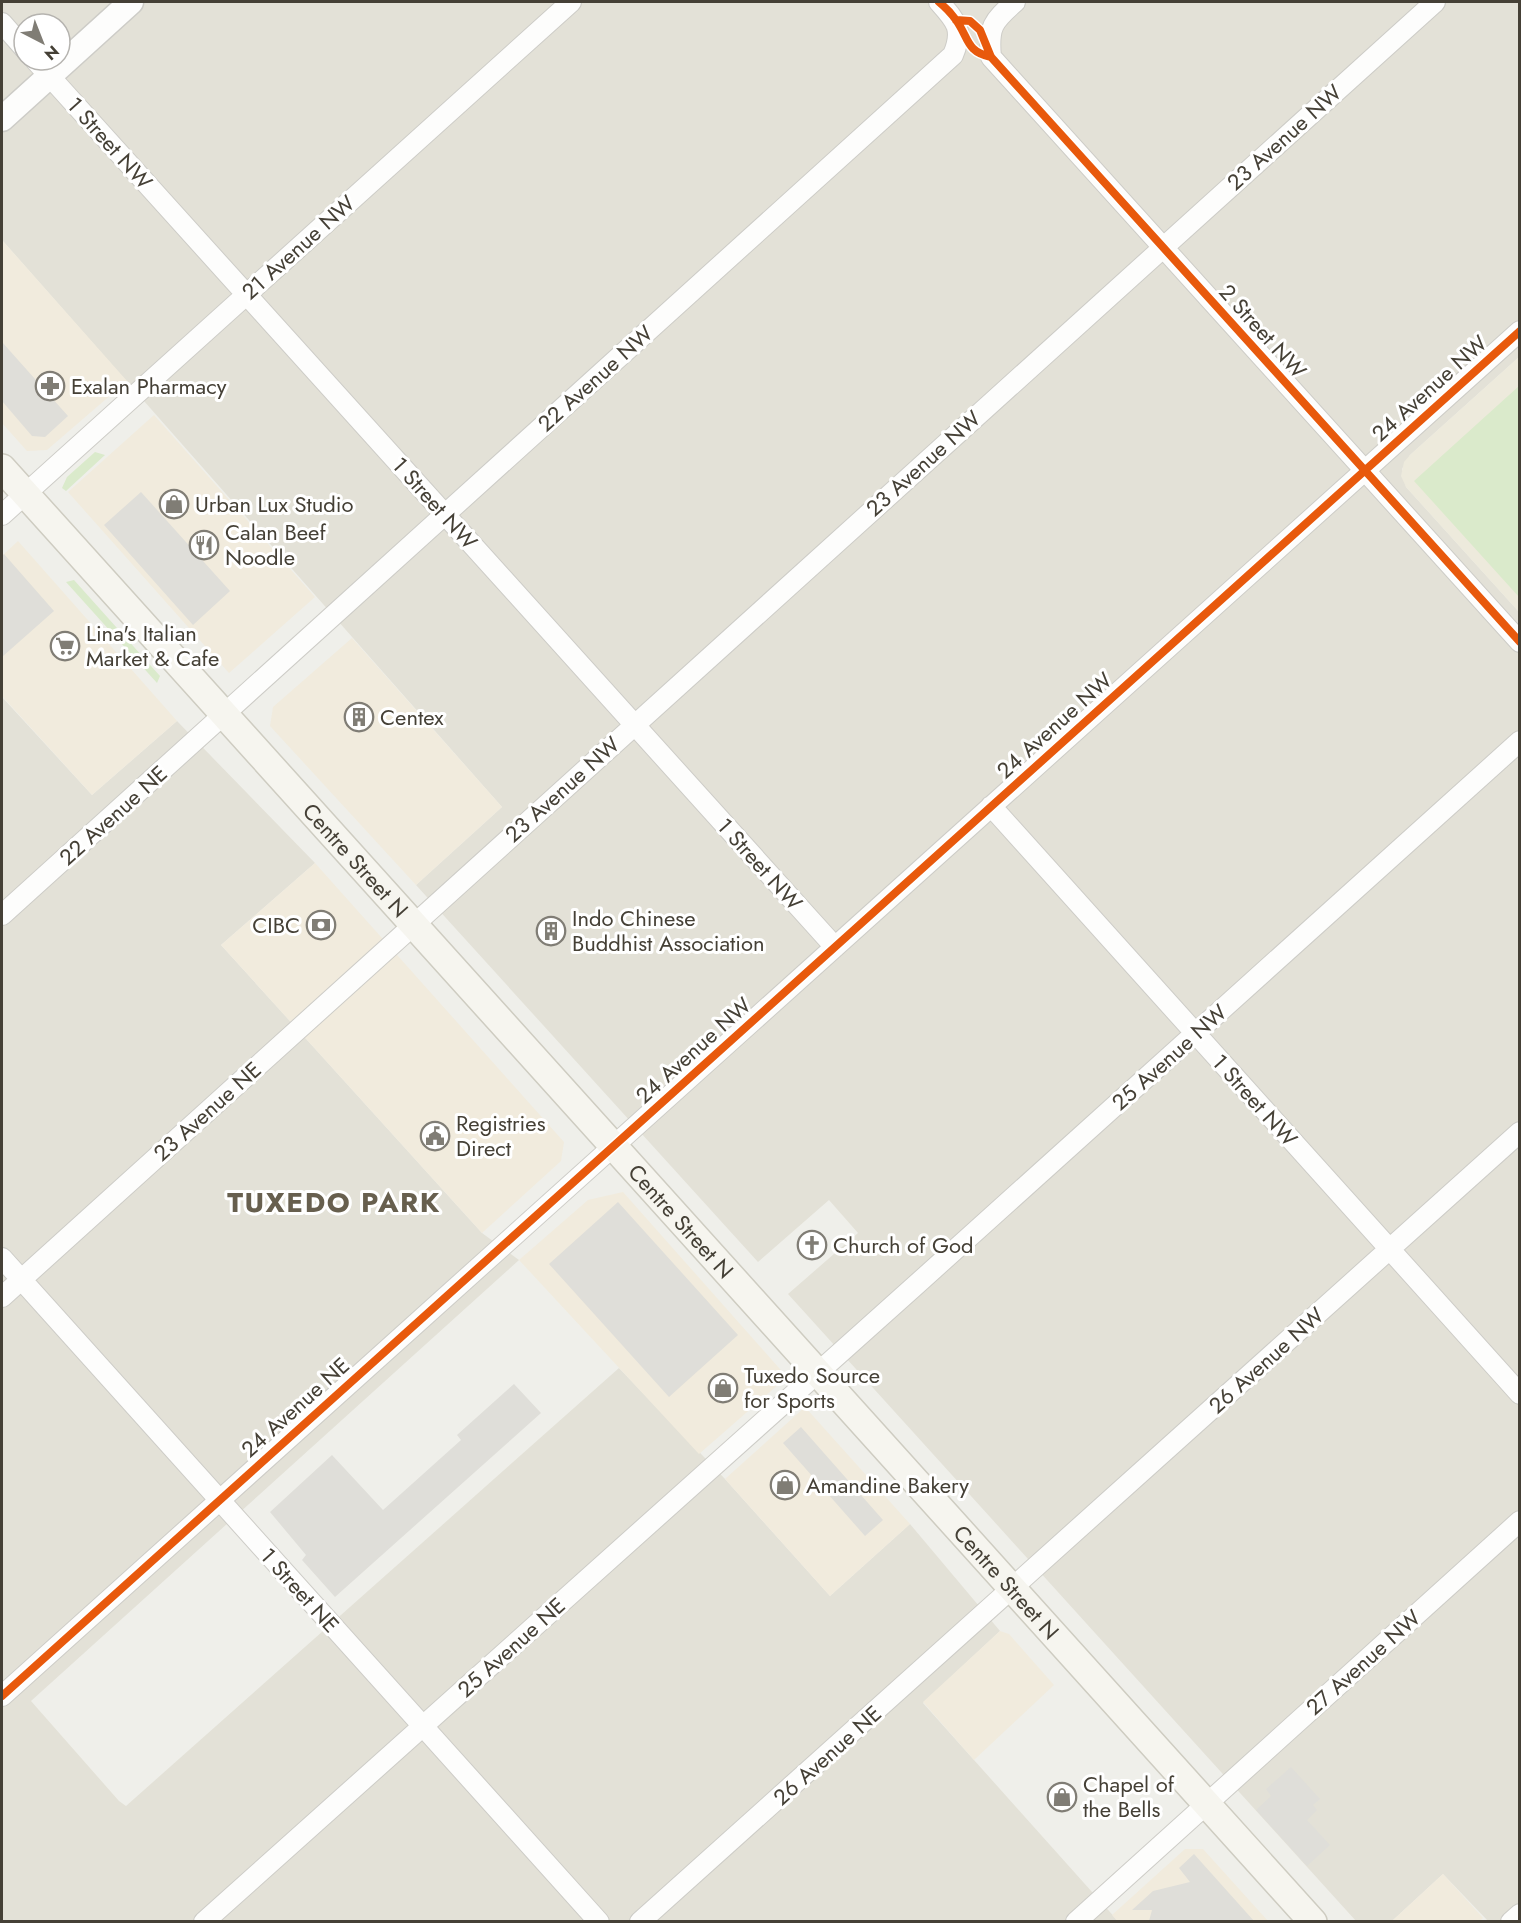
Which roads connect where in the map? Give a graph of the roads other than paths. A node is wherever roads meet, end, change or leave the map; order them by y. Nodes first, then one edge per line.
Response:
1 (131, 2) edge
2 (571, 2) edge
3 (939, 2) edge
4 (1015, 2) edge
5 (1435, 2) edge
6 (2, 23) edge
7 (12, 34) edge
8 (72, 46) edge
9 (39, 72) edge
10 (46, 72) edge
11 (2, 119) edge
12 (1163, 247) junction
13 (246, 294) junction
14 (1520, 331) edge
15 (2, 468) edge
16 (1365, 470) junction
17 (25, 493) junction
18 (445, 514) junction
19 (2, 515) edge
20 (1520, 642) edge
21 (224, 715) junction
22 (634, 724) junction
23 (1520, 741) edge
24 (991, 806) junction
25 (2, 915) edge
26 (412, 925) junction
27 (835, 947) junction
28 (1195, 1033) junction
29 (1520, 1132) edge
30 (613, 1146) junction
31 (1389, 1249) junction
32 (2, 1258) edge
33 (21, 1279) junction
34 (2, 1297) edge
35 (818, 1373) junction
36 (1520, 1394) edge
37 (219, 1500) junction
38 (1520, 1521) edge
39 (1013, 1588) junction
40 (2, 1696) edge
41 (422, 1726) junction
42 (1207, 1804) junction
43 (1520, 1914) edge
44 (204, 1922) edge
45 (599, 1922) edge
46 (640, 1922) edge
47 (1076, 1922) edge
48 (1313, 1922) edge
49 (1511, 1922) edge

1 - 8 street
2 - 13 street, 21 Avenue NW
3 - 18 street, 22 Avenue NW
4 - 12 street, 2 Street NW
5 - 12 street, 23 Avenue NW
6 - 7 street
9 - 11 street
10 - 13 street, 1 Street NW
12 - 16 street, 2 Street NW
12 - 22 street, 23 Avenue NW
13 - 17 street, 21 Avenue NW
13 - 18 street, 1 Street NW
14 - 16 street, 24 Avenue NW
15 - 17 main road, Centre Street N
16 - 20 street, 2 Street NW
16 - 24 street, 24 Avenue NW
17 - 19 street, 21 Avenue NW
17 - 21 main road, Centre Street N
18 - 21 street, 22 Avenue NW
18 - 22 street, 1 Street NW
21 - 25 street, 22 Avenue NE
21 - 26 main road, Centre Street N
22 - 26 street, 23 Avenue NW
22 - 27 street, 1 Street NW
23 - 28 street, 25 Avenue NW
24 - 27 street, 24 Avenue NW
24 - 28 street, 1 Street NW
26 - 30 main road, Centre Street N
26 - 33 street, 23 Avenue NE
27 - 30 street, 24 Avenue NW
28 - 31 street, 1 Street NW
28 - 35 street, 25 Avenue NW
29 - 31 street, 26 Avenue NW
30 - 35 main road, Centre Street N
30 - 37 street, 24 Avenue NE
31 - 36 street, 1 Street NW
31 - 39 street, 26 Avenue NW
32 - 33 street, 1 Street NE
33 - 34 street, 23 Avenue NE
33 - 37 street, 1 Street NE
35 - 39 main road, Centre Street N
35 - 41 street, 25 Avenue NE
37 - 40 street, 24 Avenue NE
37 - 41 street, 1 Street NE
38 - 42 street, 27 Avenue NW
39 - 42 main road, Centre Street N
39 - 46 street, 26 Avenue NE
41 - 44 street, 25 Avenue NE
41 - 45 street, 1 Street NE
42 - 47 street, 27 Avenue NW
42 - 48 main road, Centre Street N
43 - 49 street

